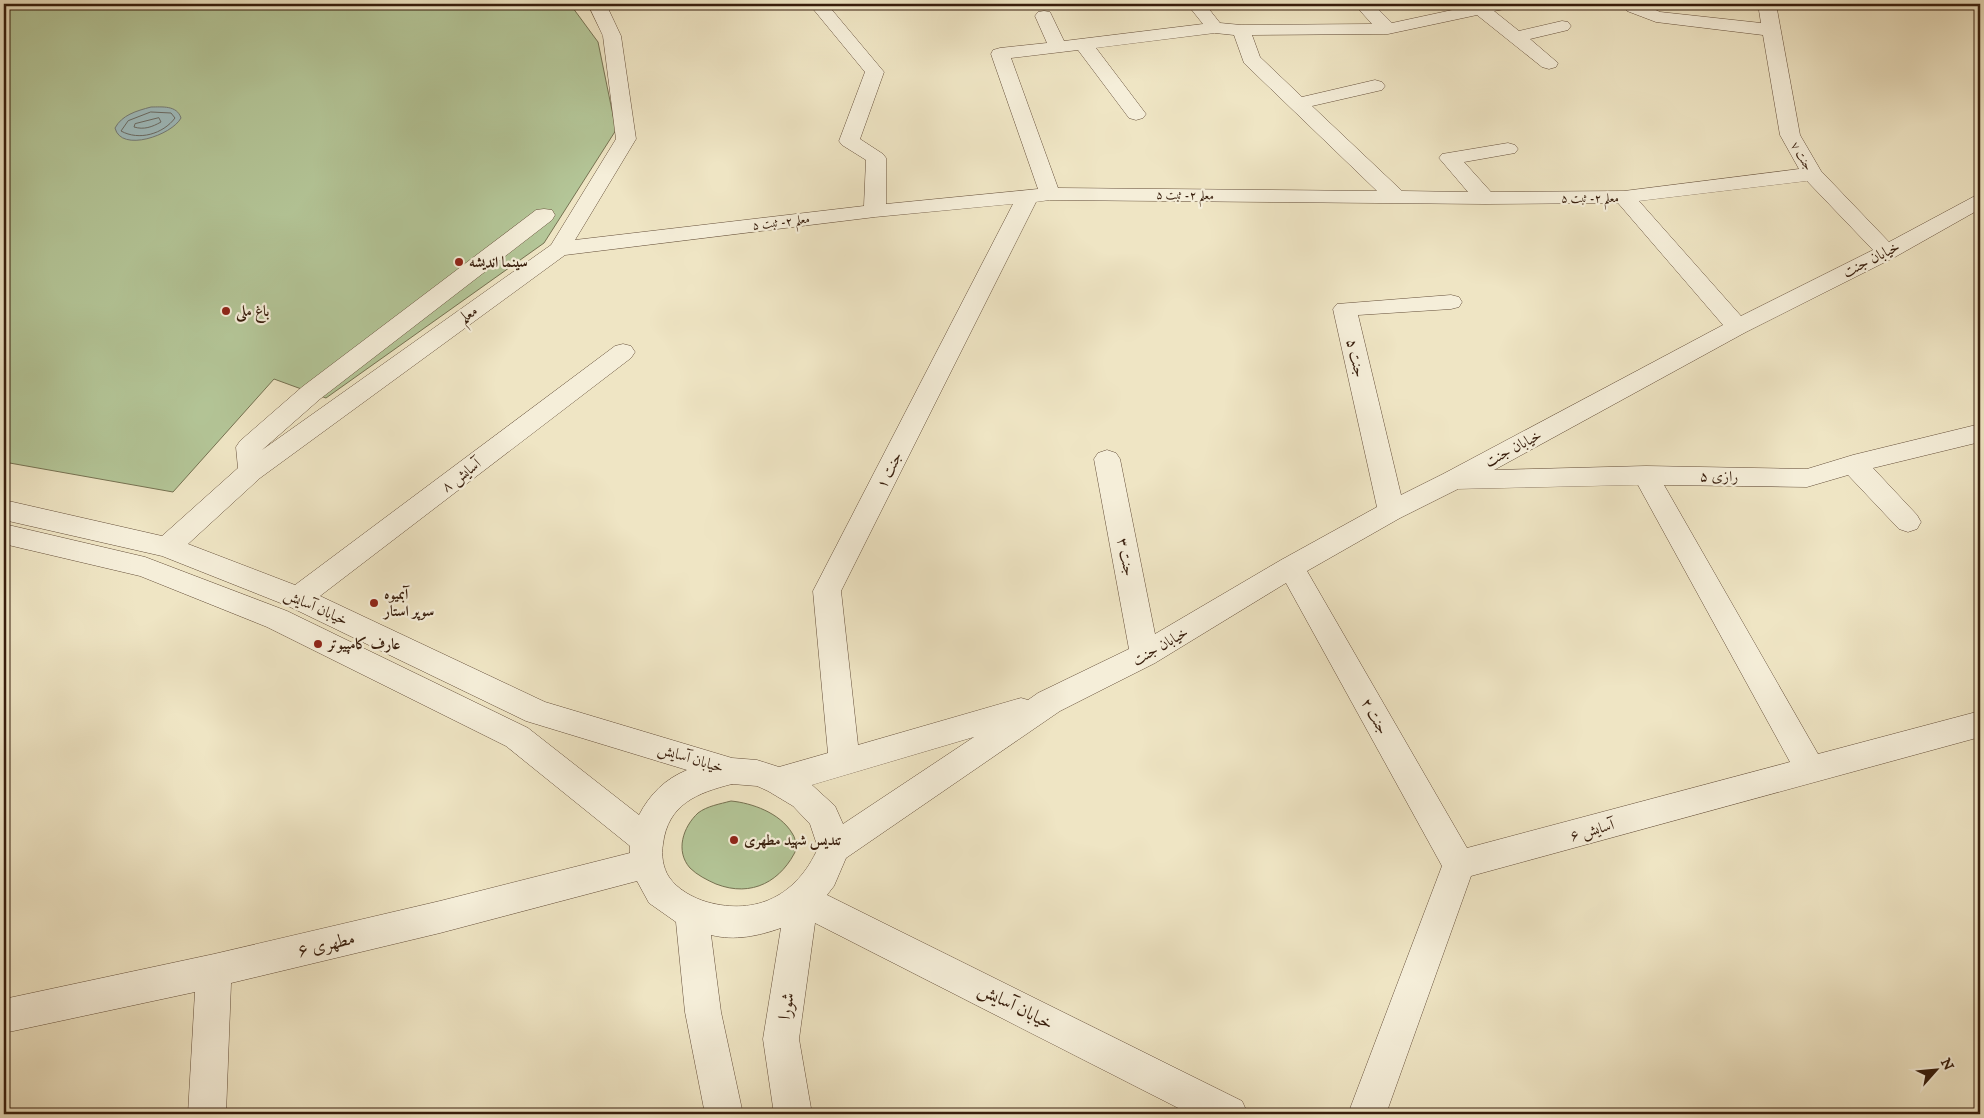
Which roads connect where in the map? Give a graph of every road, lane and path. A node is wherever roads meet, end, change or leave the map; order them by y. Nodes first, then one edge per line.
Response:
1 (597, 4) edge
2 (818, 4) edge
3 (1196, 4) edge
4 (1363, 4) edge
5 (1504, 4) edge
6 (1634, 4) edge
7 (1767, 4) edge
8 (1480, 9) junction
9 (1044, 16) dead end
10 (1562, 26) dead end
11 (1215, 28) junction
12 (1388, 29) junction
13 (1240, 30) junction
14 (1771, 30) junction
15 (1516, 37) junction
16 (1083, 44) junction
17 (1058, 47) junction
18 (1549, 63) dead end
19 (1375, 86) dead end
20 (1296, 104) junction
21 (1136, 114) dead end
22 (1508, 149) dead end
23 (1812, 174) junction
24 (1039, 195) junction
25 (1396, 197) junction
26 (1485, 198) junction
27 (1624, 198) junction
28 (1980, 200) edge
29 (875, 211) junction
30 (544, 215) dead end
31 (559, 249) junction
32 (1887, 252) junction
33 (1451, 302) dead end
34 (1738, 327) junction
35 (623, 352) dead end
36 (1980, 433) edge
37 (1108, 459) dead end
38 (1852, 464) junction
39 (251, 471) junction
40 (1646, 475) junction
41 (1452, 481) junction
42 (4, 510) edge
43 (1392, 510) junction
44 (1908, 522) dead end
45 (4, 534) edge
46 (167, 547) junction
47 (1291, 567) junction
48 (298, 598) junction
49 (1145, 655) junction
50 (1049, 702) junction
51 (1980, 724) edge
52 (844, 763) junction
53 (732, 771) junction
54 (1811, 771) junction
55 (780, 781) junction
56 (834, 848) junction
57 (646, 851) junction
58 (1459, 866) junction
59 (802, 898) junction
60 (692, 913) junction
61 (214, 971) junction
62 (4, 1016) edge
63 (207, 1114) edge
64 (724, 1114) edge
65 (793, 1114) edge
66 (1230, 1114) edge
67 (1367, 1114) edge

1 - 31 street, معلم
2 - 29 street
3 - 11 street
4 - 12 street
5 - 8 street
6 - 14 street
7 - 14 street, جنت ۷
8 - 12 street
8 - 15 street
9 - 17 street
10 - 15 street
11 - 13 street
11 - 16 street
12 - 13 street
13 - 20 street
14 - 23 street, جنت ۷
15 - 18 street
16 - 17 street
16 - 21 street
17 - 24 street
19 - 20 street
20 - 25 street
22 - 26 street
23 - 27 street, معلم ۲- ثبت ۵
23 - 32 street, جنت ۷
24 - 25 street, معلم ۲- ثبت ۵
24 - 29 street, معلم ۲- ثبت ۵
24 - 52 street, جنت ۱
25 - 26 street, معلم ۲- ثبت ۵
26 - 27 street, معلم ۲- ثبت ۵
27 - 34 street
28 - 32 street, خیابان جنت
29 - 31 street, معلم ۲- ثبت ۵
30 - 39 street
31 - 39 street, معلم
32 - 34 street, خیابان جنت
33 - 43 street, جنت ۵
34 - 41 street, خیابان جنت
35 - 48 street, آسایش ۸
36 - 38 street, رازی ۵
37 - 49 street, جنت ۳
38 - 40 street, رازی ۵
38 - 44 street
39 - 46 street, معلم
40 - 41 street, رازی ۵
40 - 54 street
41 - 43 street, خیابان جنت
42 - 46 street, خیابان آسایش
43 - 47 street, خیابان جنت
45 - 57 street, خیابان آسایش
46 - 48 street, خیابان آسایش
47 - 49 street, خیابان جنت
47 - 58 street, جنت ۲
48 - 53 street, خیابان آسایش
49 - 50 street, خیابان جنت
50 - 52 street, خیابان جنت
50 - 56 street, خیابان جنت
51 - 54 street, آسایش ۶
52 - 55 street, خیابان جنت
53 - 55 street
53 - 57 street
54 - 58 street, آسایش ۶
55 - 56 street
56 - 59 street
57 - 60 street
57 - 61 street, مطهری ۶
58 - 67 street
59 - 60 street
59 - 65 street, شورا
59 - 66 street, خیابان آسایش
60 - 64 street
61 - 62 street, مطهری ۶
61 - 63 street

